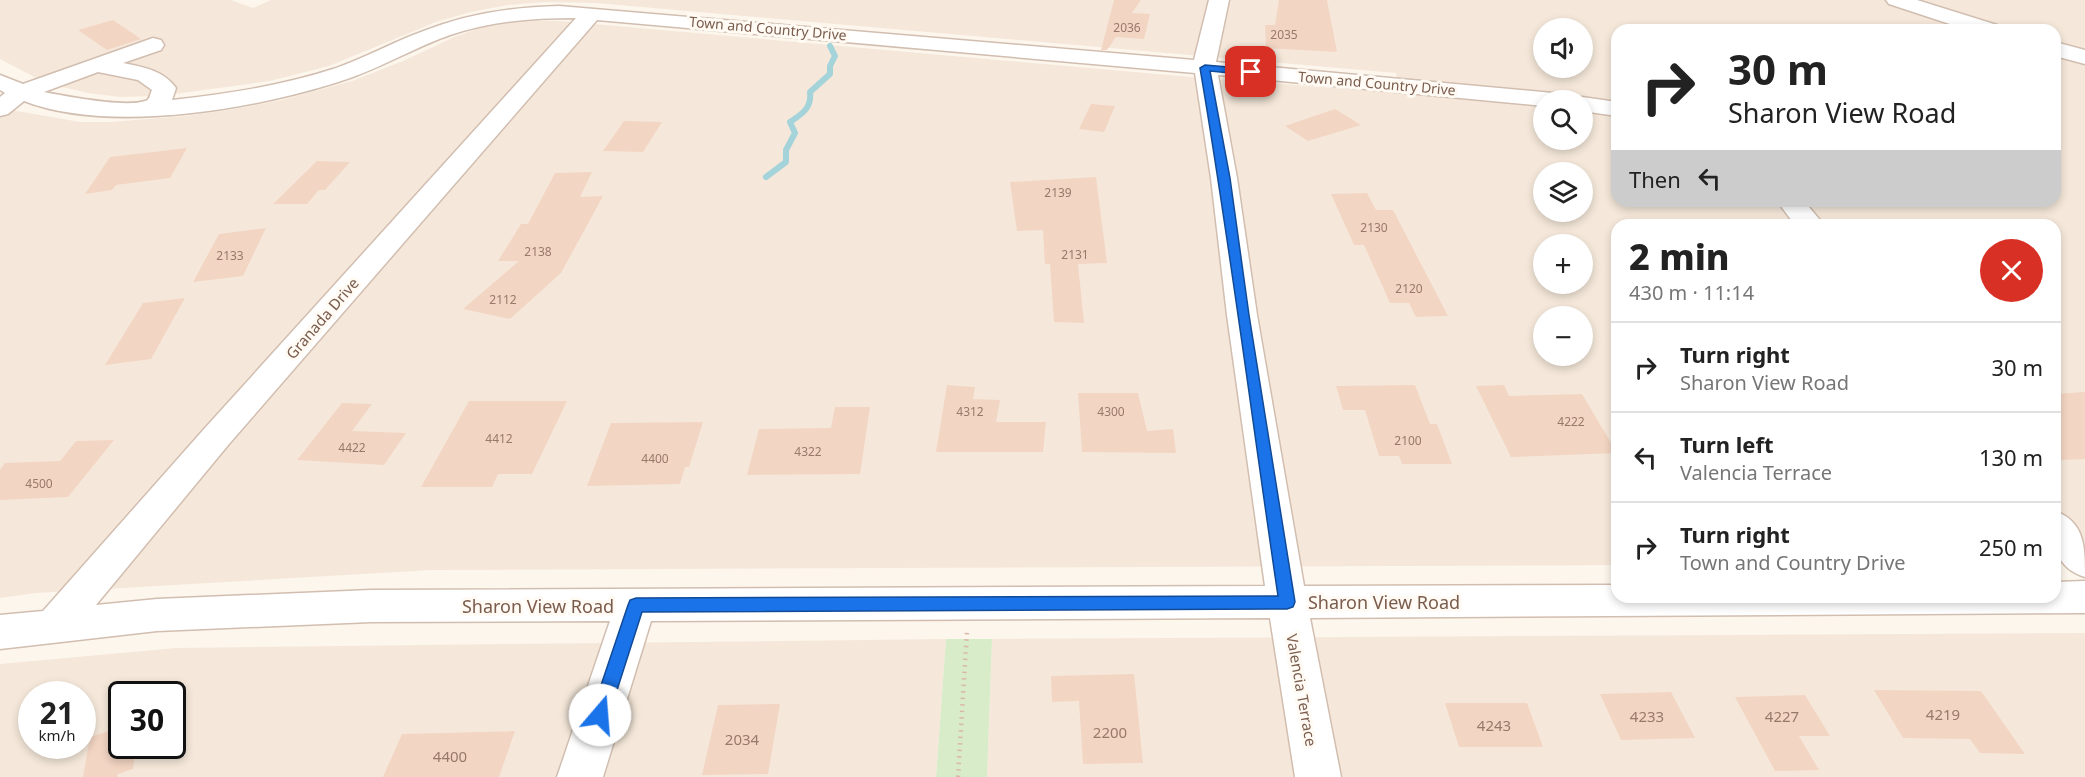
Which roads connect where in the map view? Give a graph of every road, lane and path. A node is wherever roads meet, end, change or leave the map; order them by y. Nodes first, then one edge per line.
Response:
1 (1219, 0) edge
2 (1896, 0) edge
3 (592, 13) junction
4 (1970, 24) edge
5 (153, 45) dead end
6 (2061, 51) edge
7 (2085, 57) edge
8 (93, 65) junction
9 (1205, 68) junction
10 (9, 88) edge
11 (1533, 98) edge
12 (1593, 106) edge
13 (151, 108) junction
14 (1611, 108) edge
15 (0, 109) edge
16 (1795, 207) edge
17 (1805, 219) edge
18 (2061, 532) edge
19 (2085, 562) edge
20 (2085, 597) edge
21 (2061, 598) edge
22 (1611, 601) edge
23 (1287, 602) junction
24 (969, 604) junction
25 (636, 605) junction
26 (55, 625) junction
27 (0, 632) edge
28 (580, 777) edge
29 (958, 777) edge
30 (1318, 777) edge

1 - 9 street, Valencia Terrace
2 - 4 street
3 - 9 street, Town and Country Drive
3 - 13 street, Town and Country Drive
3 - 26 street, Granada Drive
5 - 8 street
6 - 7 street
8 - 10 street
8 - 13 street
9 - 11 street, Town and Country Drive
9 - 23 street, Valencia Terrace
10 - 13 street, Town and Country Drive
10 - 15 street
12 - 14 street
16 - 17 street
18 - 19 street
20 - 21 street, Sharon View Road
22 - 23 street, Sharon View Road
23 - 24 street, Sharon View Road
23 - 30 street, Valencia Terrace
24 - 25 street, Sharon View Road
24 - 29 path
25 - 26 street, Sharon View Road
25 - 28 street
26 - 27 street, Sharon View Road

